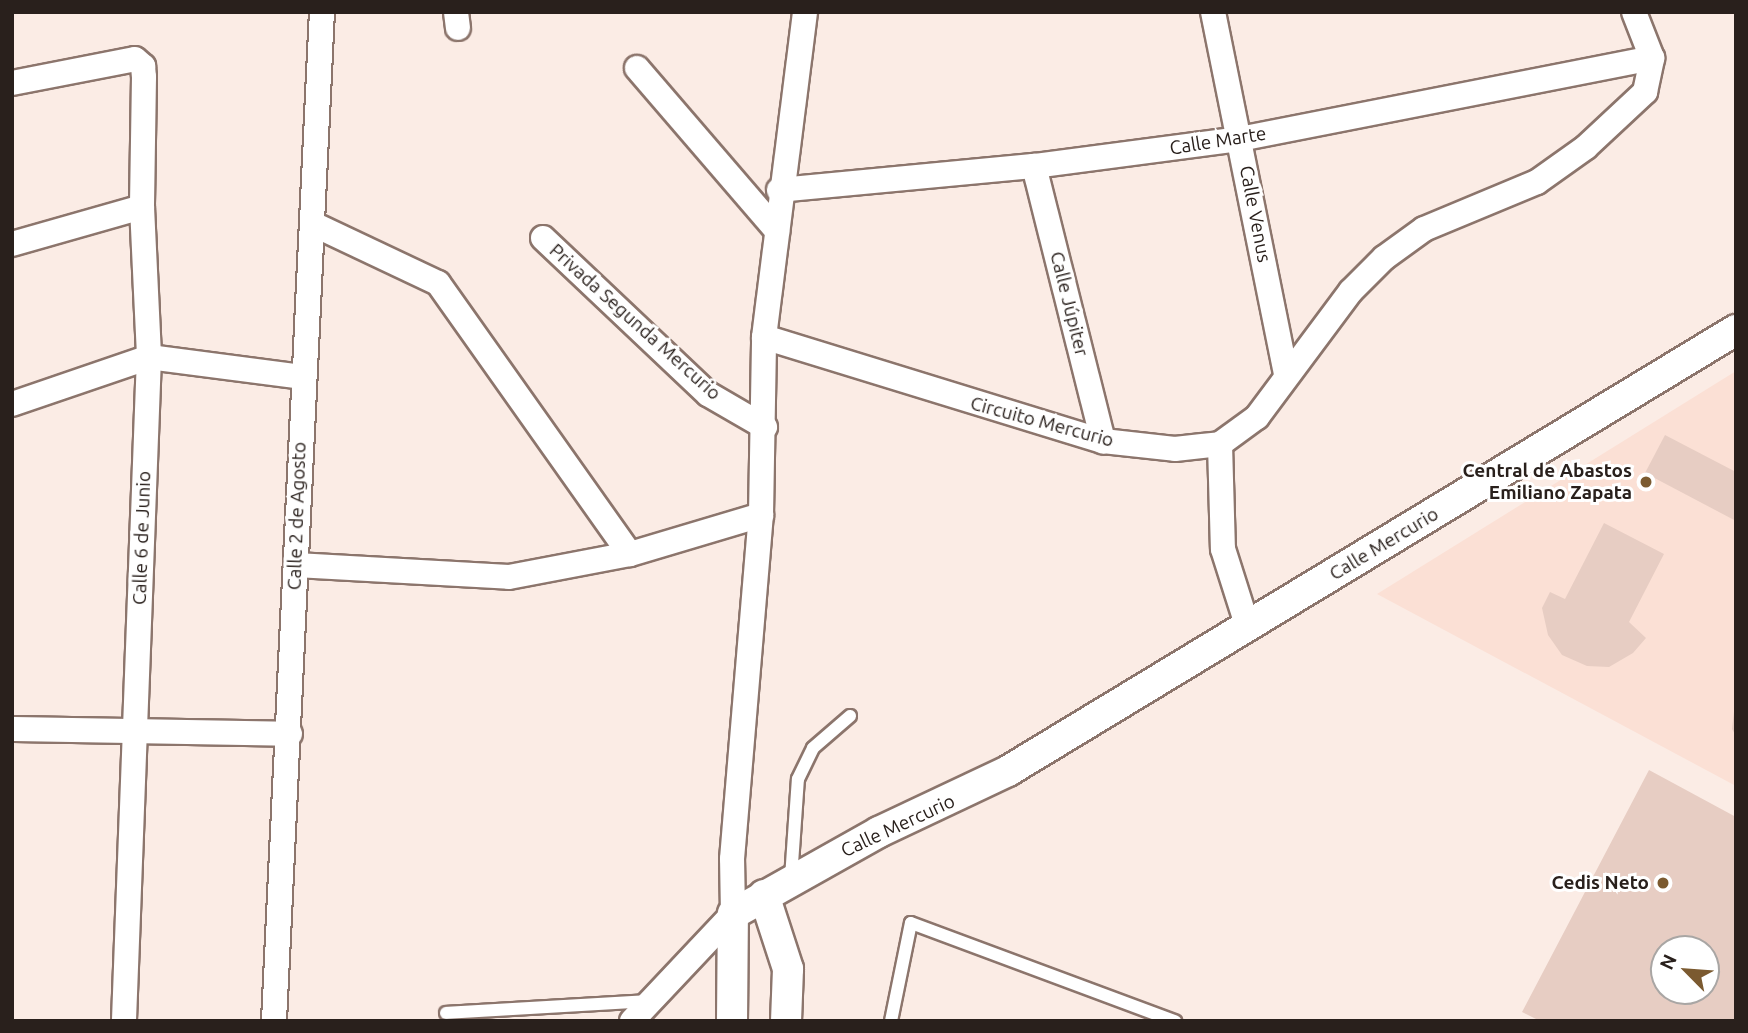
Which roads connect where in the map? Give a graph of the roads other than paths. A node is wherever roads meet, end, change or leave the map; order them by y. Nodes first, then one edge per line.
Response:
1 (322, 12) edge
2 (805, 12) edge
3 (1213, 12) edge
4 (1634, 12) edge
5 (1652, 58) junction
6 (637, 68) dead end
7 (12, 83) edge
8 (1240, 139) junction
9 (1034, 166) junction
10 (779, 190) junction
11 (142, 207) junction
12 (313, 224) junction
13 (777, 231) junction
14 (543, 238) dead end
15 (12, 244) edge
16 (1736, 330) edge
17 (764, 337) junction
18 (149, 358) junction
19 (1286, 375) junction
20 (302, 377) junction
21 (12, 404) edge
22 (765, 428) junction
23 (1104, 441) junction
24 (1220, 444) junction
25 (761, 515) junction
26 (630, 554) junction
27 (296, 565) junction
28 (1248, 628) junction
29 (850, 716) dead end
30 (12, 729) edge
31 (135, 731) junction
32 (290, 734) junction
33 (732, 859) junction
34 (791, 878) junction
35 (764, 895) junction
36 (733, 914) junction
37 (649, 1001) junction
38 (446, 1013) dead end
39 (124, 1021) edge
40 (274, 1021) edge
41 (632, 1021) edge
42 (732, 1021) edge
43 (786, 1021) edge
44 (891, 1021) edge
45 (1175, 1021) edge

1 - 12 street, Calle 2 de Agosto
2 - 10 street
3 - 8 street, Calle Venus
4 - 5 street
5 - 8 street, Calle Marte
5 - 19 street, Circuito Mercurio
6 - 13 street
7 - 11 street, Calle 6 de Junio
8 - 9 street, Calle Marte
8 - 19 street, Calle Venus
9 - 10 street, Calle Marte
9 - 23 street, Calle Júpiter
10 - 13 street
11 - 15 street
11 - 18 street, Calle 6 de Junio
12 - 20 street, Calle 2 de Agosto
12 - 26 street
13 - 17 street
14 - 22 street, Privada Segunda Mercurio
16 - 28 street, Calle Mercurio
17 - 22 street
17 - 23 street, Circuito Mercurio
18 - 20 street
18 - 21 street
18 - 31 street, Calle 6 de Junio
19 - 24 street, Circuito Mercurio
20 - 27 street, Calle 2 de Agosto
22 - 25 street
23 - 24 street, Circuito Mercurio
24 - 28 street
25 - 26 street
25 - 33 street
26 - 27 street
27 - 32 street, Calle 2 de Agosto
28 - 34 street, Calle Mercurio
29 - 34 lane
30 - 31 street
31 - 32 street
31 - 39 street, Calle 6 de Junio
32 - 40 street, Calle 2 de Agosto
33 - 35 street
33 - 36 street
34 - 35 street, Calle Mercurio
35 - 36 street, Calle Mercurio
35 - 43 street
36 - 37 street
36 - 42 street
37 - 38 lane
37 - 41 street
44 - 45 lane

